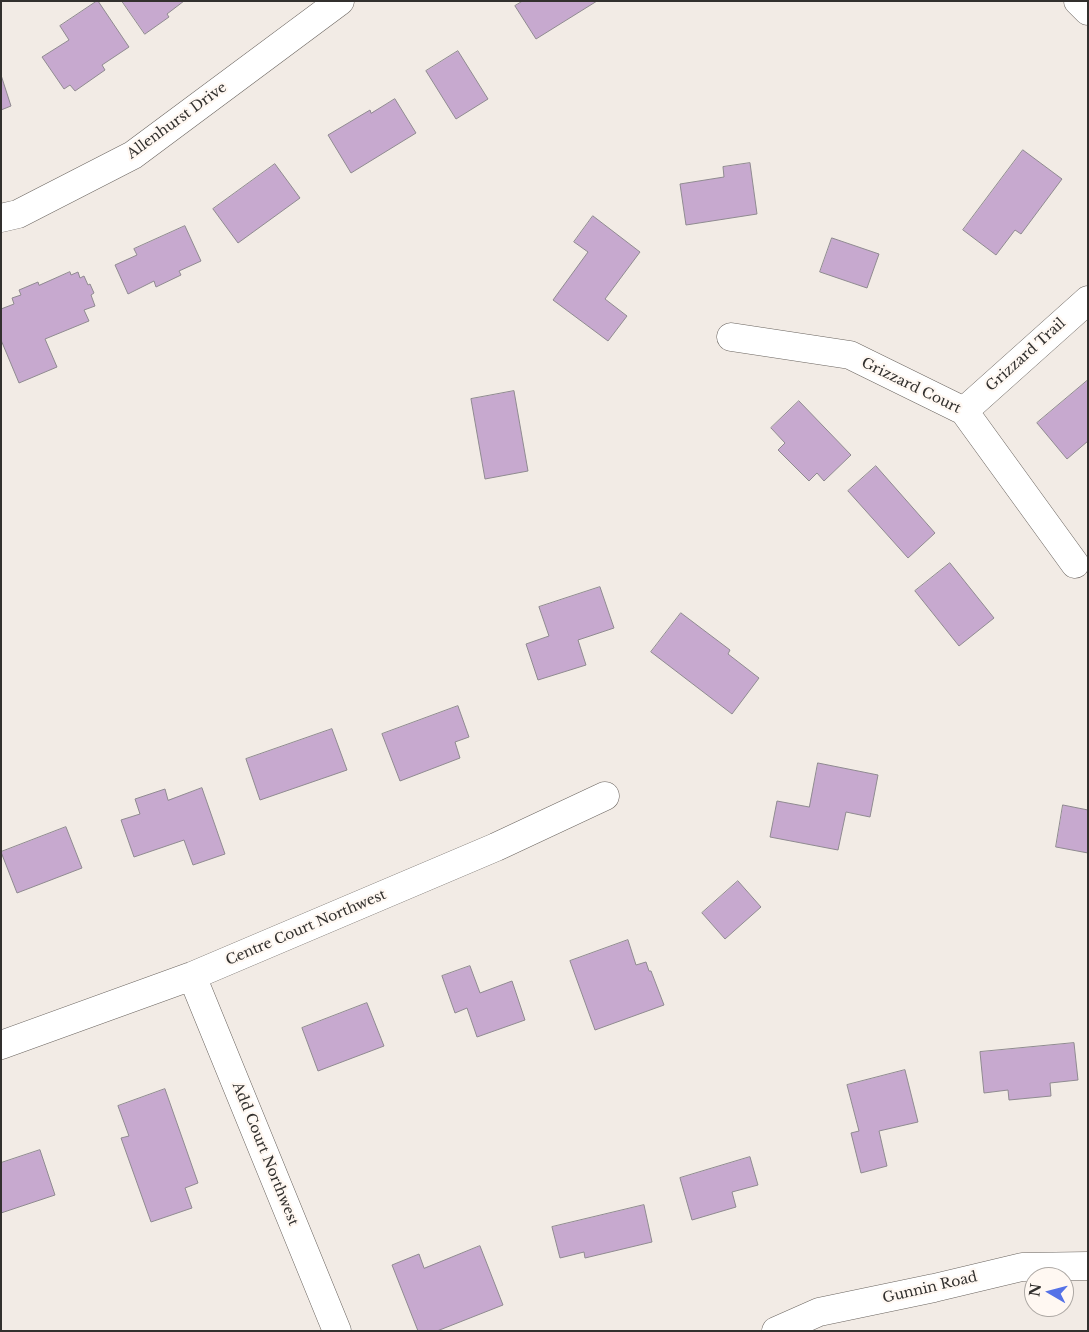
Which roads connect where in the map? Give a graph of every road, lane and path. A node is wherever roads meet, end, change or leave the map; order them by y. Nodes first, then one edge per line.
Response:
1 (340, 1) edge
2 (1078, 1) edge
3 (1088, 11) edge
4 (1, 218) edge
5 (1088, 300) edge
6 (731, 337) dead end
7 (964, 411) junction
8 (1075, 564) dead end
9 (605, 796) dead end
10 (192, 976) junction
11 (1, 1045) edge
12 (1088, 1266) edge
13 (337, 1331) edge
14 (776, 1331) edge

1 - 4 street, Allenhurst Drive
2 - 3 street
5 - 7 street, Grizzard Trail
6 - 7 street, Grizzard Court
7 - 8 street, Grizzard Court
9 - 10 street, Centre Court Northwest
10 - 11 street, Centre Court Northwest
10 - 13 street, Add Court Northwest
12 - 14 street, Gunnin Road

